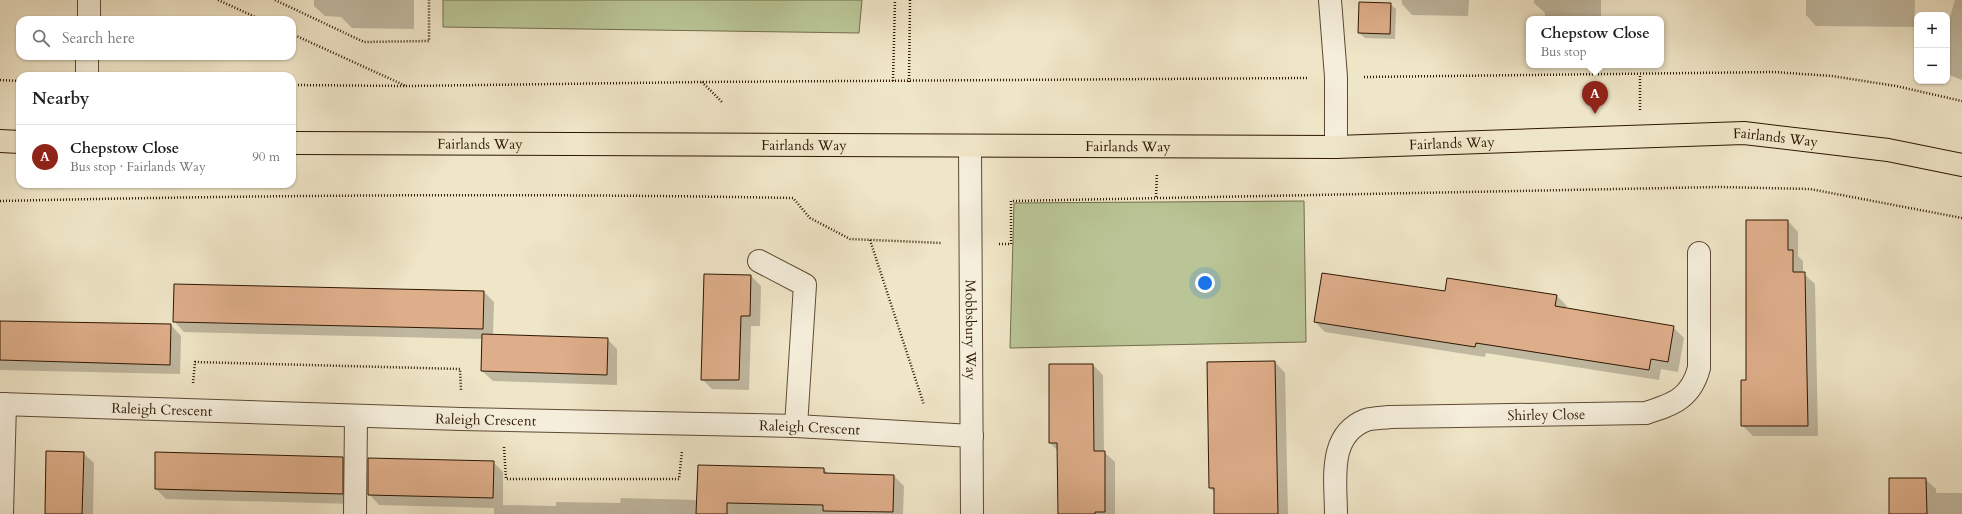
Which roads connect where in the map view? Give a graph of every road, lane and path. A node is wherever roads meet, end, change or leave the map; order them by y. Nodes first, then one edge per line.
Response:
1 (89, 0) edge
2 (218, 0) edge
3 (275, 0) edge
4 (429, 0) edge
5 (895, 0) edge
6 (910, 0) edge
7 (1330, 0) edge
8 (89, 16) edge
9 (253, 16) edge
10 (296, 36) edge
11 (87, 60) edge
12 (87, 72) edge
13 (1640, 74) junction
14 (1336, 77) junction
15 (0, 80) edge
16 (16, 81) edge
17 (893, 81) junction
18 (702, 82) junction
19 (909, 82) junction
20 (296, 85) edge
21 (408, 86) junction
22 (1962, 101) edge
23 (722, 102) dead end
24 (1640, 137) junction
25 (0, 142) edge
26 (16, 142) edge
27 (296, 143) edge
28 (970, 147) junction
29 (1336, 147) junction
30 (1962, 165) edge
31 (0, 201) edge
32 (1962, 218) edge
33 (870, 240) junction
34 (970, 244) junction
35 (1699, 253) dead end
36 (759, 260) dead end
37 (2, 404) edge
38 (190, 411) junction
39 (356, 416) junction
40 (461, 419) junction
41 (503, 420) junction
42 (684, 424) junction
43 (796, 426) junction
44 (933, 434) junction
45 (972, 436) junction
46 (2, 514) edge
47 (355, 514) edge
48 (972, 514) edge
49 (1336, 514) edge

1 - 8 street
2 - 9 path
3 - 4 path
5 - 17 path
6 - 19 path
7 - 14 street
10 - 21 path
11 - 12 street
13 - 14 path
13 - 22 path
13 - 24 path
14 - 19 path
14 - 29 street
15 - 16 path
17 - 18 path
17 - 19 path
18 - 21 path
18 - 23 path
20 - 21 path
24 - 29 main road, Fairlands Way
24 - 30 main road, Fairlands Way
25 - 26 main road
27 - 28 main road, Fairlands Way
28 - 29 main road, Fairlands Way
28 - 34 street, Mobbsbury Way
31 - 33 path
32 - 34 path
33 - 34 path
33 - 44 path
34 - 45 street, Mobbsbury Way
35 - 49 street, Shirley Close
36 - 43 street
37 - 38 street, Raleigh Crescent
37 - 46 street
38 - 39 street, Raleigh Crescent
38 - 40 path
39 - 40 street, Raleigh Crescent
39 - 47 street
40 - 41 street, Raleigh Crescent
41 - 42 street, Raleigh Crescent
41 - 42 path
42 - 43 street, Raleigh Crescent
43 - 44 street, Raleigh Crescent
44 - 45 street, Raleigh Crescent
45 - 48 street, Mobbsbury Way

